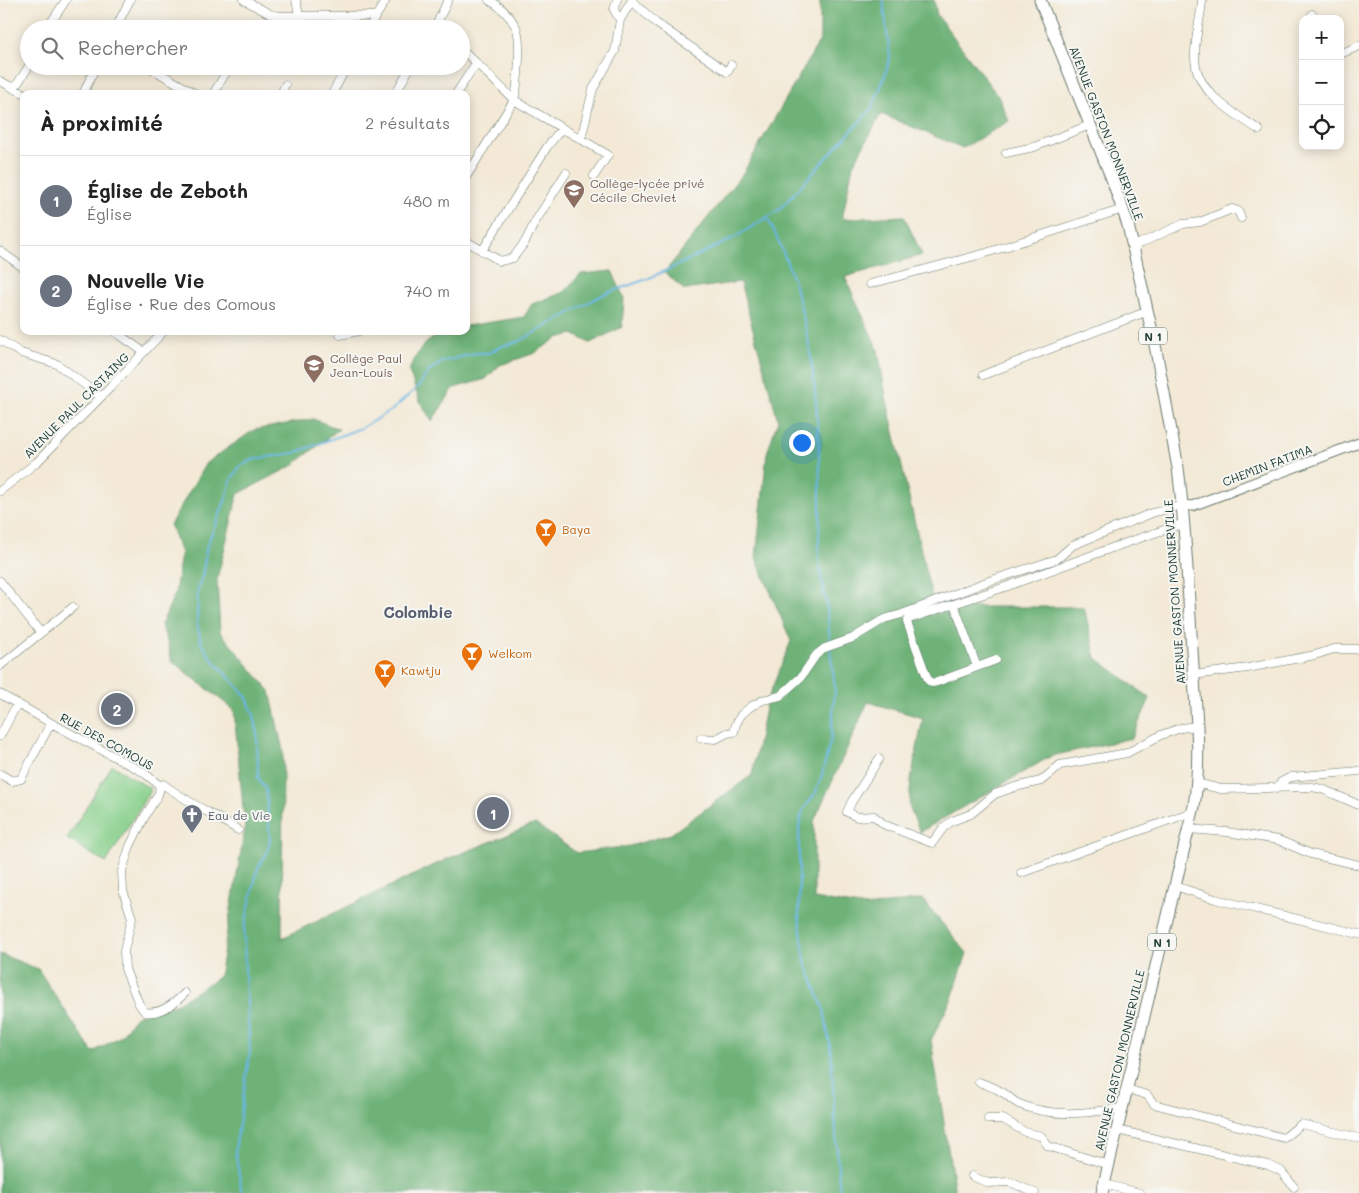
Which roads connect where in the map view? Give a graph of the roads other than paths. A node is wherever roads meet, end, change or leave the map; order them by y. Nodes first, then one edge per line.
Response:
1 (66, 0) edge
2 (130, 0) edge
3 (244, 0) edge
4 (296, 0) edge
5 (386, 0) edge
6 (448, 0) edge
7 (489, 0) edge
8 (617, 0) edge
9 (1040, 0) edge
10 (1202, 0) edge
11 (632, 1) edge
12 (299, 16) junction
13 (375, 16) junction
14 (53, 20) edge
15 (120, 20) edge
16 (373, 20) edge
17 (438, 20) edge
18 (620, 20) junction
19 (1359, 46) edge
20 (1344, 52) edge
21 (470, 57) edge
22 (476, 63) junction
23 (731, 65) dead end
24 (470, 72) edge
25 (23, 75) edge
26 (92, 75) edge
27 (166, 75) edge
28 (225, 75) edge
29 (342, 75) edge
30 (406, 75) edge
31 (468, 75) edge
32 (0, 81) edge
33 (285, 85) dead end
34 (14, 88) junction
35 (84, 90) edge
36 (183, 90) edge
37 (215, 90) edge
38 (283, 90) edge
39 (334, 90) edge
40 (397, 90) edge
41 (459, 90) edge
42 (20, 91) edge
43 (514, 100) junction
44 (1090, 125) junction
45 (562, 128) junction
46 (1259, 130) dead end
47 (581, 139) junction
48 (1006, 152) dead end
49 (470, 170) edge
50 (566, 173) dead end
51 (594, 176) dead end
52 (1123, 209) junction
53 (1241, 218) dead end
54 (470, 243) edge
55 (1134, 246) junction
56 (482, 250) junction
57 (0, 251) edge
58 (20, 265) edge
59 (870, 284) dead end
60 (1148, 311) junction
61 (120, 335) edge
62 (160, 335) edge
63 (0, 340) edge
64 (144, 352) junction
65 (983, 374) dead end
66 (101, 397) junction
67 (1359, 443) edge
68 (0, 491) edge
69 (1182, 505) junction
70 (1184, 523) junction
71 (0, 580) edge
72 (954, 604) junction
73 (73, 607) dead end
74 (40, 632) junction
75 (1359, 649) edge
76 (0, 652) edge
77 (996, 660) dead end
78 (3, 663) edge
79 (977, 667) junction
80 (1193, 675) junction
81 (0, 694) edge
82 (17, 704) junction
83 (51, 723) junction
84 (1197, 726) junction
85 (0, 736) edge
86 (702, 738) dead end
87 (879, 759) dead end
88 (1359, 771) edge
89 (0, 774) edge
90 (1196, 783) junction
91 (159, 786) junction
92 (1276, 789) junction
93 (1359, 805) edge
94 (1192, 812) junction
95 (1188, 829) junction
96 (238, 830) dead end
97 (1359, 865) edge
98 (1021, 873) dead end
99 (1175, 886) junction
100 (1359, 934) edge
101 (185, 993) dead end
102 (979, 1082) dead end
103 (1127, 1089) junction
104 (1122, 1108) junction
105 (988, 1119) dead end
106 (1117, 1130) junction
107 (1359, 1138) edge
108 (1108, 1165) junction
109 (972, 1176) dead end
110 (1294, 1186) dead end
111 (1103, 1188) edge
112 (1035, 1193) edge
113 (1140, 1193) edge

1 - 14 street
2 - 15 street
3 - 12 street
4 - 12 street
5 - 13 street
6 - 17 street
7 - 43 street
8 - 18 street
9 - 44 main road, AVENUE GASTON MONNERVILLE / N 1
10 - 46 street
11 - 18 street
11 - 23 street
12 - 13 street
13 - 16 street
18 - 47 street
19 - 20 street
21 - 22 street
22 - 24 street
22 - 43 street
25 - 34 street
26 - 35 street
27 - 36 street
28 - 37 street
29 - 39 street
30 - 40 street
31 - 41 street
32 - 34 street
33 - 38 street
34 - 42 street
43 - 45 street
43 - 49 street
44 - 48 street
44 - 52 main road, AVENUE GASTON MONNERVILLE / N 1
45 - 47 street
45 - 56 street
47 - 51 street
50 - 56 street
52 - 55 main road, AVENUE GASTON MONNERVILLE / N 1
52 - 59 street
53 - 55 street
54 - 56 street
55 - 60 main road, AVENUE GASTON MONNERVILLE / N 1
57 - 58 street
60 - 65 street
60 - 69 main road, AVENUE GASTON MONNERVILLE / N 1
61 - 64 street
62 - 64 street, AVENUE PAUL CASTAING
63 - 66 street
64 - 66 street, AVENUE PAUL CASTAING
66 - 68 street, AVENUE PAUL CASTAING
67 - 69 street, CHEMIN FATIMA
69 - 70 main road, AVENUE GASTON MONNERVILLE / N 1
69 - 86 street
70 - 72 street
70 - 80 main road, AVENUE GASTON MONNERVILLE / N 1
71 - 74 street
72 - 79 street
72 - 79 street
73 - 74 street
74 - 78 street
75 - 80 street
76 - 78 street
77 - 79 street
80 - 84 main road, AVENUE GASTON MONNERVILLE / N 1
81 - 82 street, RUE DES COMOUS
82 - 83 street, RUE DES COMOUS
82 - 85 street
83 - 89 street
83 - 91 street, RUE DES COMOUS
84 - 87 street
84 - 90 main road, AVENUE GASTON MONNERVILLE / N 1
88 - 92 street
90 - 92 street
90 - 94 main road, AVENUE GASTON MONNERVILLE / N 1
91 - 96 street
91 - 101 street, RUE DES COMOUS
92 - 93 street
94 - 95 main road, AVENUE GASTON MONNERVILLE / N 1
94 - 98 street
95 - 97 street
95 - 99 main road, AVENUE GASTON MONNERVILLE / N 1
99 - 100 street
99 - 103 main road, AVENUE GASTON MONNERVILLE / N 1
102 - 104 street
103 - 104 main road, AVENUE GASTON MONNERVILLE / N 1
103 - 107 street
104 - 106 main road, AVENUE GASTON MONNERVILLE / N 1
105 - 108 street
106 - 108 main road, AVENUE GASTON MONNERVILLE / N 1
106 - 110 street
108 - 111 main road, AVENUE GASTON MONNERVILLE / N 1
109 - 112 street
111 - 113 street

